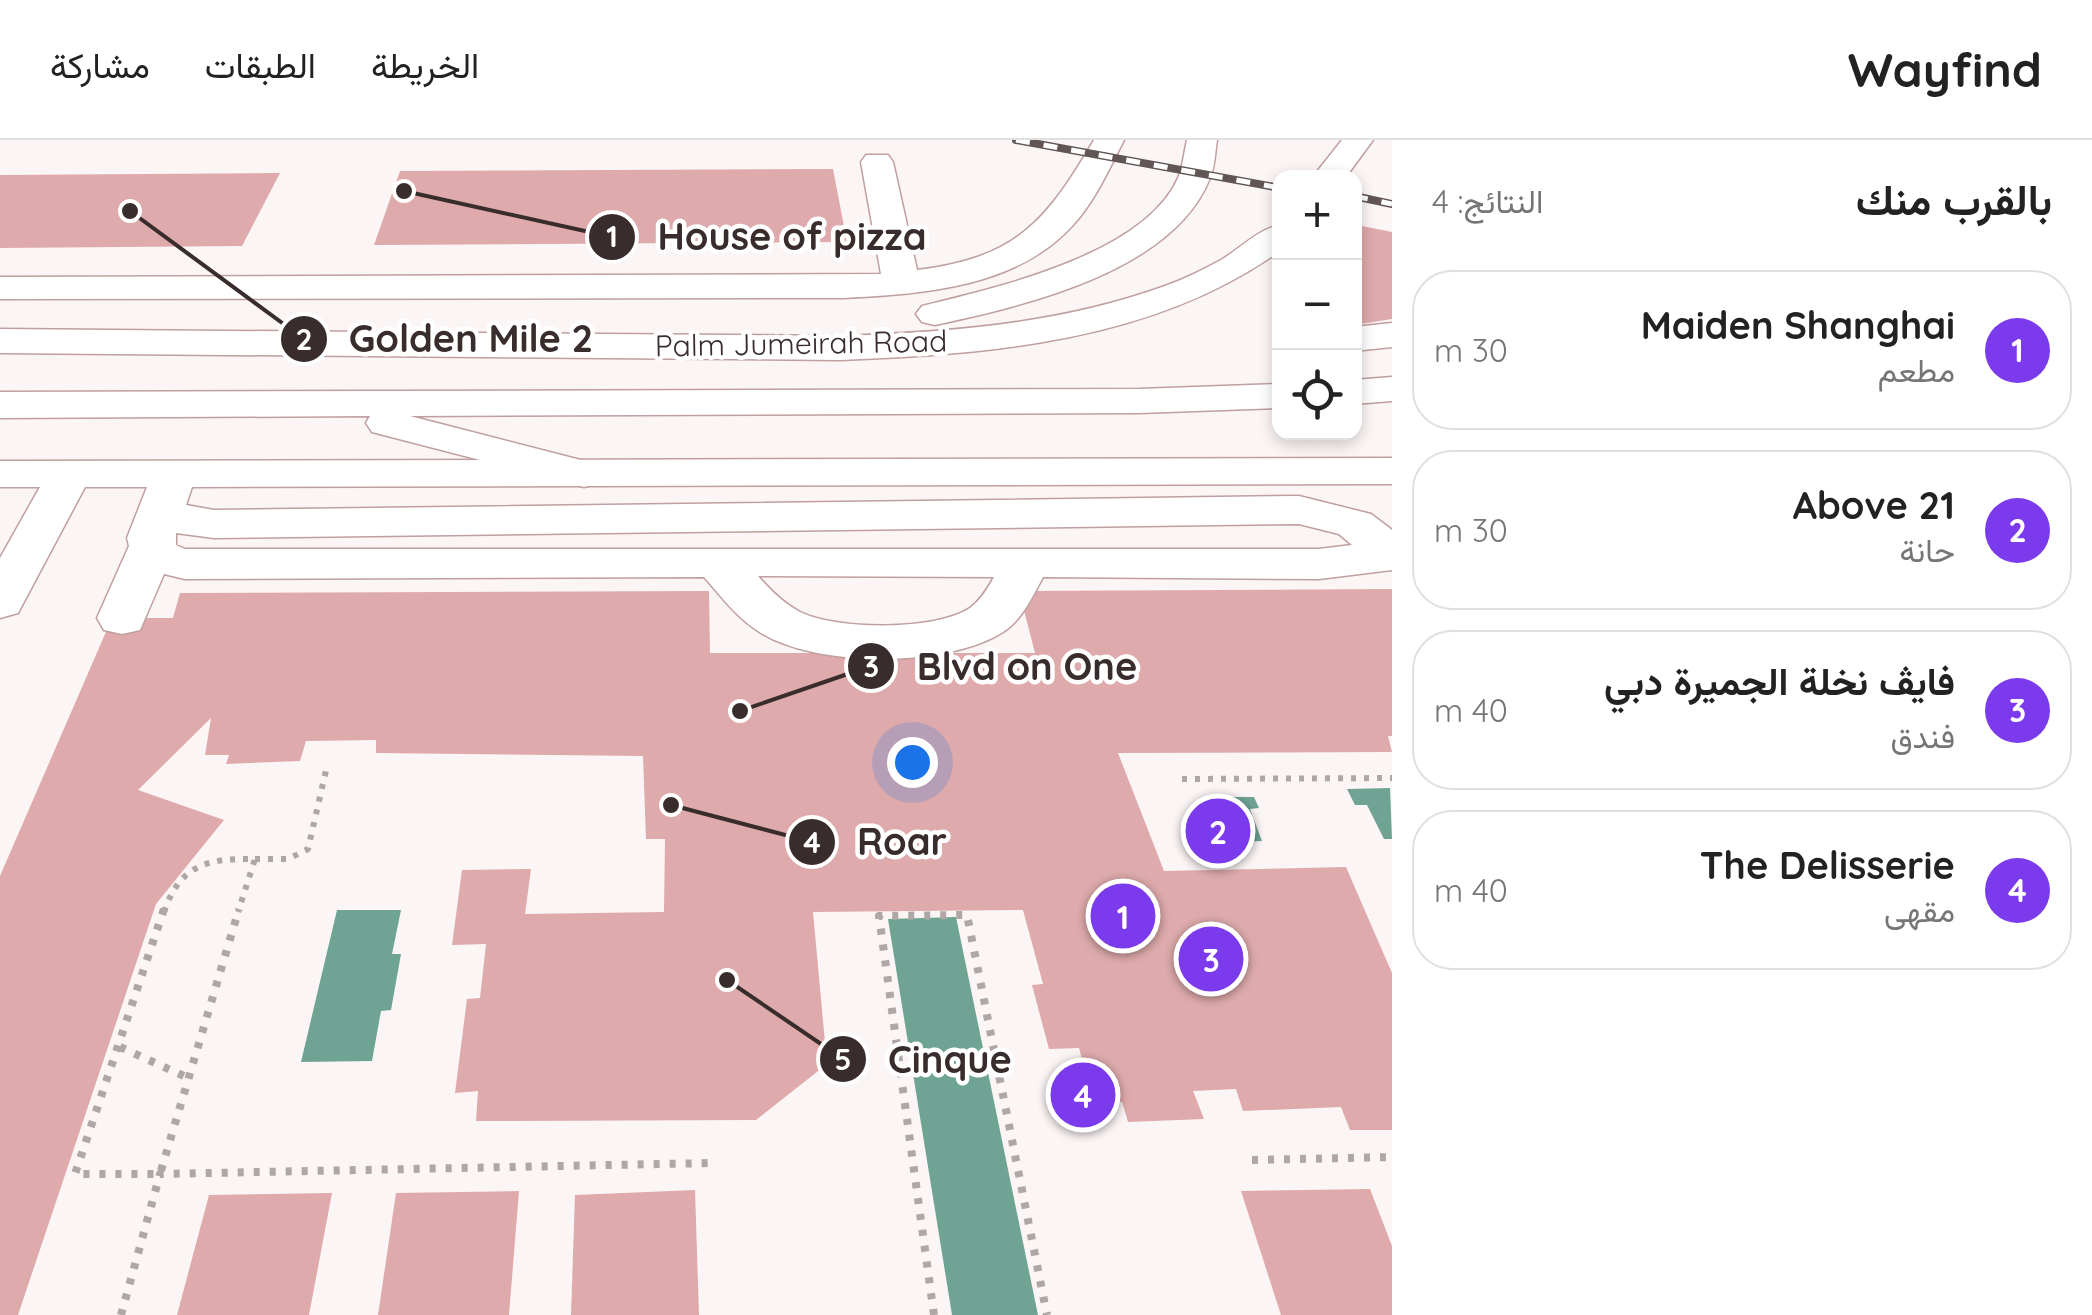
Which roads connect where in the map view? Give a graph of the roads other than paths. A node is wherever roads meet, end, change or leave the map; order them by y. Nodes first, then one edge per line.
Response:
1 (1202, 140) edge
2 (1358, 140) edge
3 (1094, 146) edge
4 (877, 162) dead end
5 (1334, 170) edge
6 (1272, 240) edge
7 (900, 284) junction
8 (0, 288) edge
9 (1392, 335) edge
10 (1362, 337) edge
11 (0, 340) edge
12 (494, 344) junction
13 (1392, 389) edge
14 (1362, 391) edge
15 (1272, 396) edge
16 (311, 403) junction
17 (0, 405) edge
18 (1392, 471) edge
19 (0, 474) edge
20 (70, 474) junction
21 (584, 474) junction
22 (164, 523) junction
23 (1392, 554) edge
24 (718, 562) junction
25 (1027, 562) junction
26 (0, 602) edge
27 (135, 618) dead end

1 - 12 main road
2 - 5 main road
3 - 7 main road
4 - 7 main road
6 - 12 main road, Palm Jumeirah Road
7 - 8 main road
9 - 10 main road
11 - 12 main road, Palm Jumeirah Road
13 - 14 main road
15 - 16 main road, Palm Jumeirah Road
16 - 17 main road, Palm Jumeirah Road
16 - 21 main road
18 - 21 main road
19 - 20 main road
20 - 22 main road
20 - 26 main road
21 - 22 main road
22 - 23 main road
22 - 24 main road
22 - 27 main road
23 - 25 main road
24 - 25 main road
24 - 25 main road

